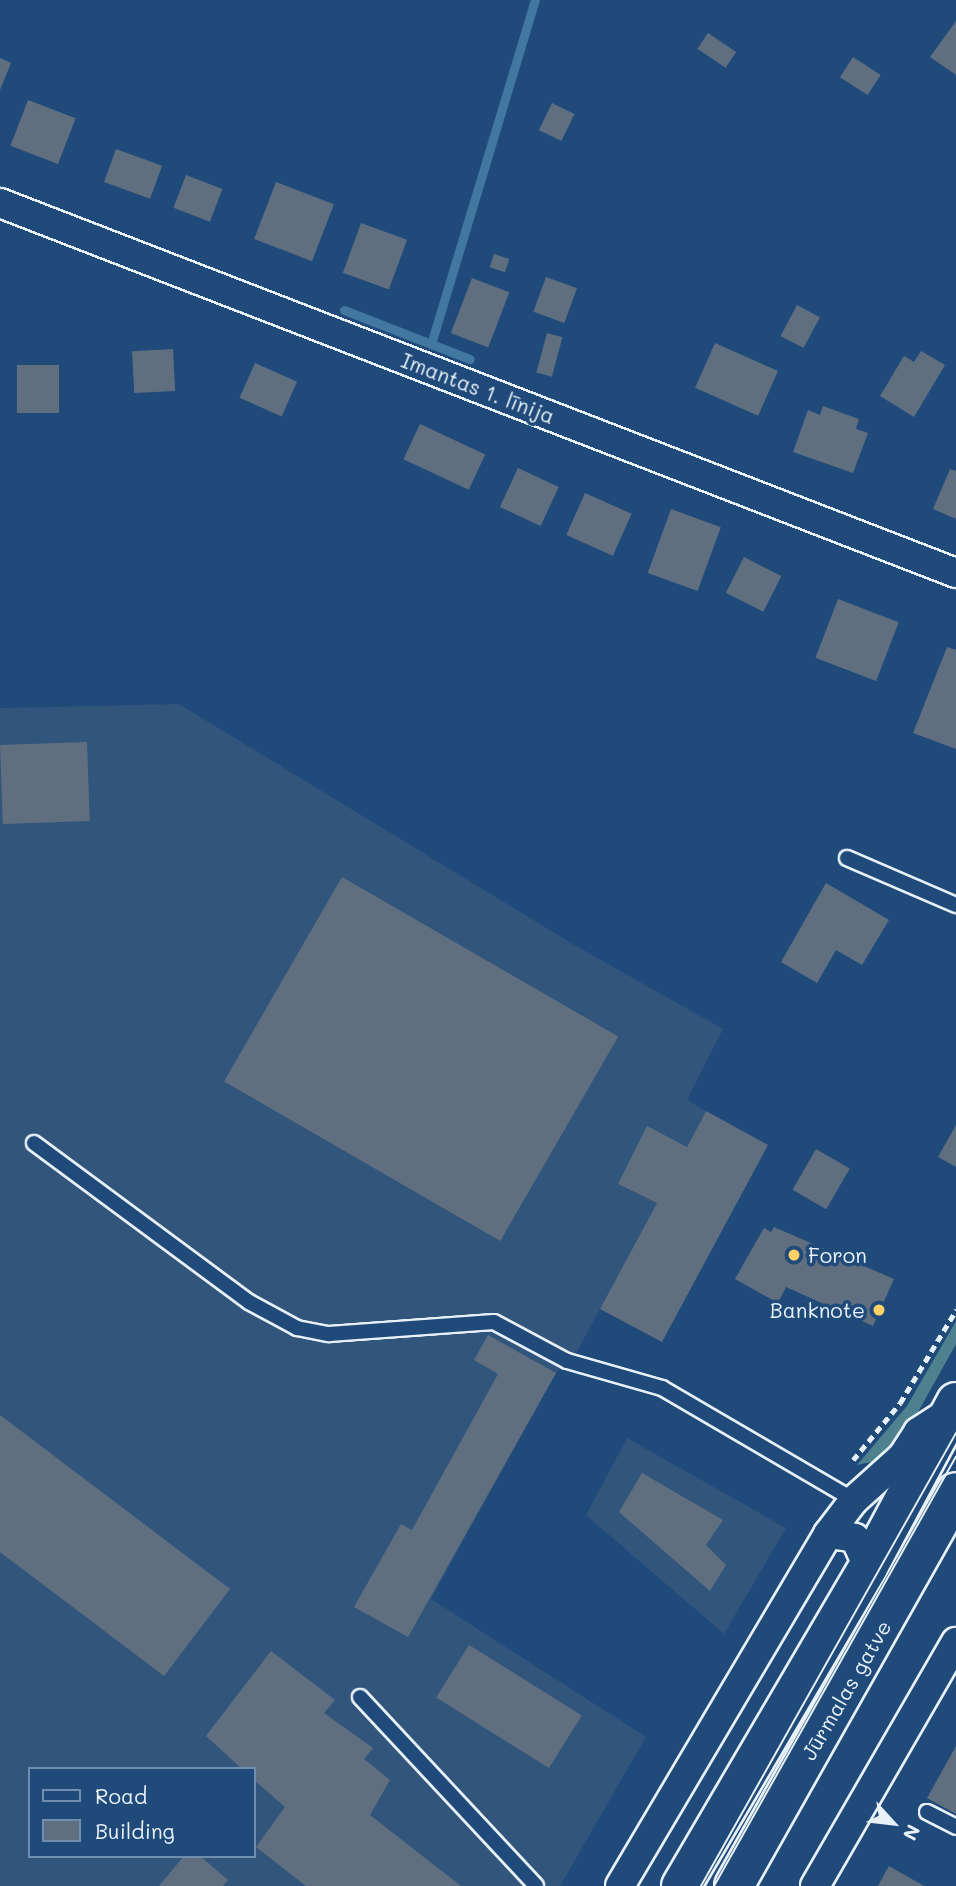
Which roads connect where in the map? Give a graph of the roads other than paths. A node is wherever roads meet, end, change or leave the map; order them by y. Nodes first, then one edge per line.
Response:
1 (0, 203) edge
2 (956, 573) edge
3 (847, 858) dead end
4 (956, 905) edge
5 (34, 1143) dead end
6 (954, 1406) edge
7 (956, 1492) edge
8 (855, 1500) junction
9 (828, 1534) junction
10 (868, 1567) junction
11 (956, 1642) edge
12 (360, 1697) dead end
13 (927, 1812) dead end
14 (956, 1827) edge
15 (536, 1886) edge
16 (620, 1886) edge
17 (681, 1886) edge
18 (734, 1886) edge
19 (815, 1886) edge

1 - 2 street, Imantas 1. līnija
3 - 4 lane
5 - 8 lane
6 - 8 street
6 - 10 main road
7 - 18 main road, Jūrmalas gatve
8 - 9 street
9 - 10 street
9 - 16 street
10 - 17 main road
11 - 19 street
12 - 15 lane
13 - 14 lane

